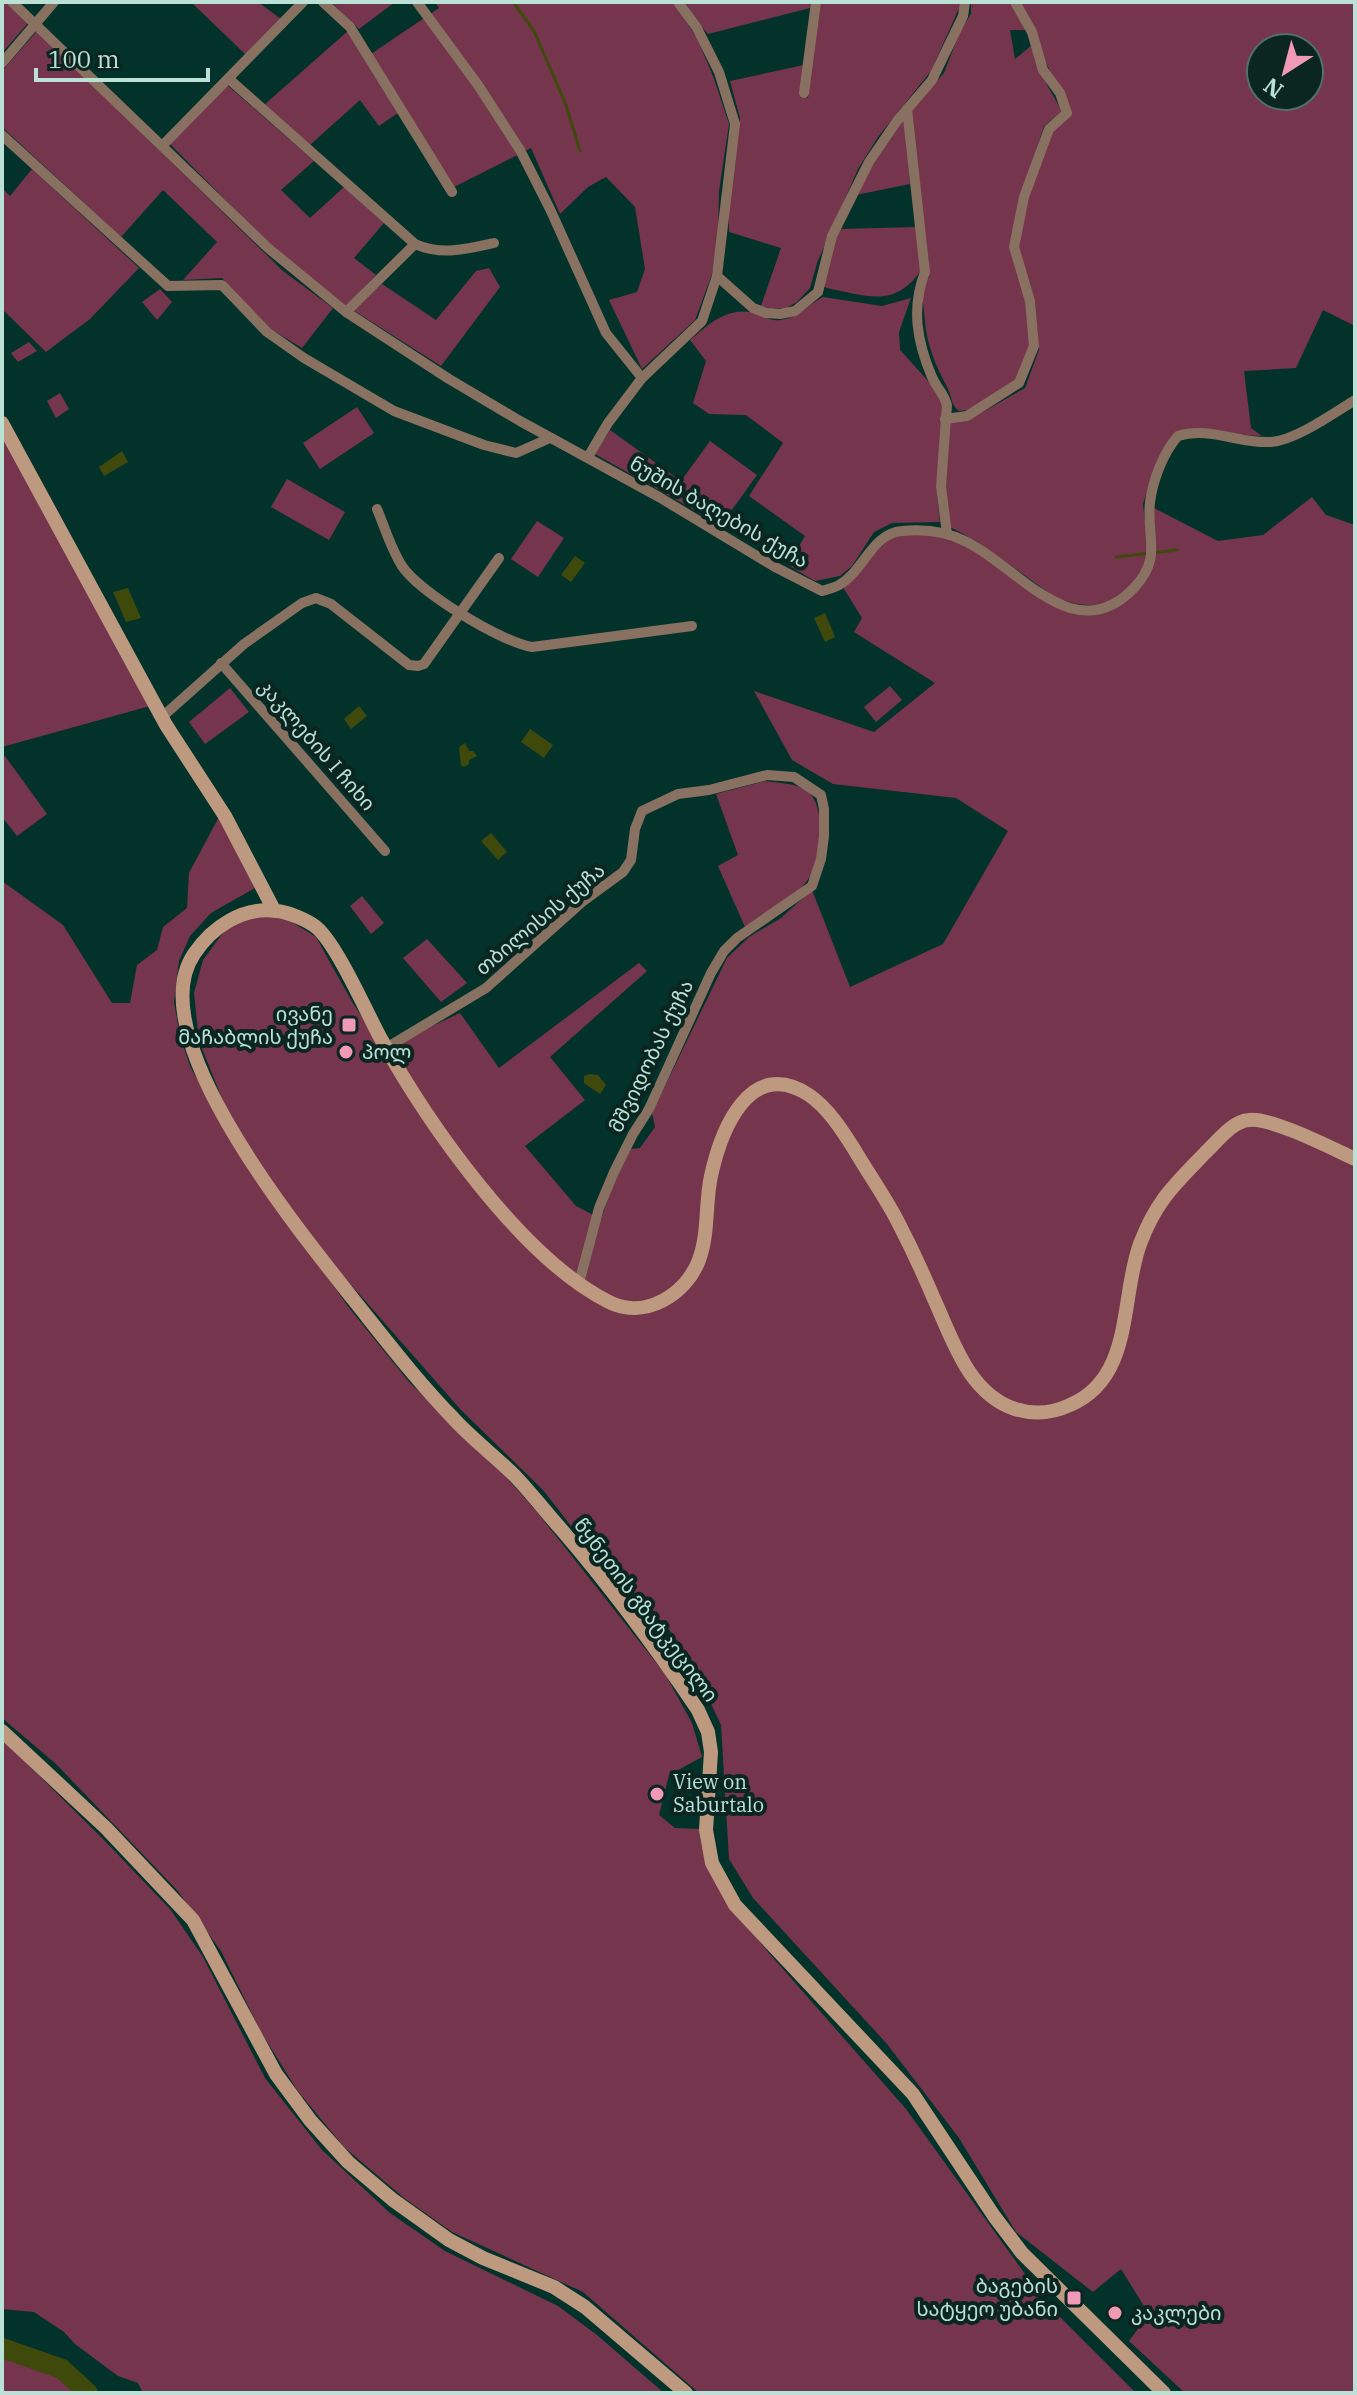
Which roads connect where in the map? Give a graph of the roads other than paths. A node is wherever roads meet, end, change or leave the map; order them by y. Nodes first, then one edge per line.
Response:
1 (12, 2) edge
2 (54, 2) edge
3 (303, 2) edge
4 (323, 2) edge
5 (417, 2) edge
6 (678, 2) edge
7 (816, 2) edge
8 (965, 2) edge
9 (1015, 2) edge
10 (35, 24) junction
11 (2, 63) edge
12 (229, 79) junction
13 (804, 93) dead end
14 (907, 109) junction
15 (2, 135) edge
16 (163, 145) junction
17 (452, 192) dead end
18 (494, 243) dead end
19 (415, 244) junction
20 (717, 276) junction
21 (346, 312) junction
22 (642, 378) junction
23 (1355, 400) edge
24 (945, 419) junction
25 (2, 423) edge
26 (550, 438) junction
27 (588, 457) junction
28 (377, 509) dead end
29 (947, 534) junction
30 (499, 558) dead end
31 (460, 612) junction
32 (692, 626) dead end
33 (221, 663) junction
34 (162, 717) junction
35 (385, 851) dead end
36 (812, 886) joint
37 (274, 910) junction
38 (386, 1048) junction
39 (1355, 1159) edge
40 (579, 1283) junction
41 (2, 1731) edge
42 (686, 2393) edge
43 (1164, 2393) edge

1 - 10 street, ნუშის ბაღების ქუჩა
2 - 10 street
3 - 12 street
4 - 17 street
5 - 22 street
6 - 20 street
7 - 13 street
8 - 14 street
9 - 24 street
10 - 11 street
10 - 16 street, ნუშის ბაღების ქუჩა
12 - 16 street
12 - 19 street
14 - 20 street
14 - 24 street
15 - 26 street
16 - 21 street, ნუშის ბაღების ქუჩა
18 - 19 street
19 - 21 street
20 - 22 street
21 - 26 street, ნუშის ბაღების ქუჩა
22 - 27 street
23 - 29 street, ნუშის ბაღების ქუჩა
24 - 29 street
25 - 34 main road
26 - 27 street, ნუშის ბაღების ქუჩა
27 - 29 street, ნუშის ბაღების ქუჩა
28 - 31 street
30 - 31 street
31 - 32 street
31 - 33 street
33 - 34 street
33 - 35 street, კაკლების I ჩიხი
34 - 37 main road
36 - 38 street, თბილისის ქუჩა
36 - 40 street, მშვიდობას ქუჩა
37 - 38 main road
37 - 43 main road, წყნეთის გზატკეცილი
38 - 40 main road
39 - 40 main road
41 - 42 main road

